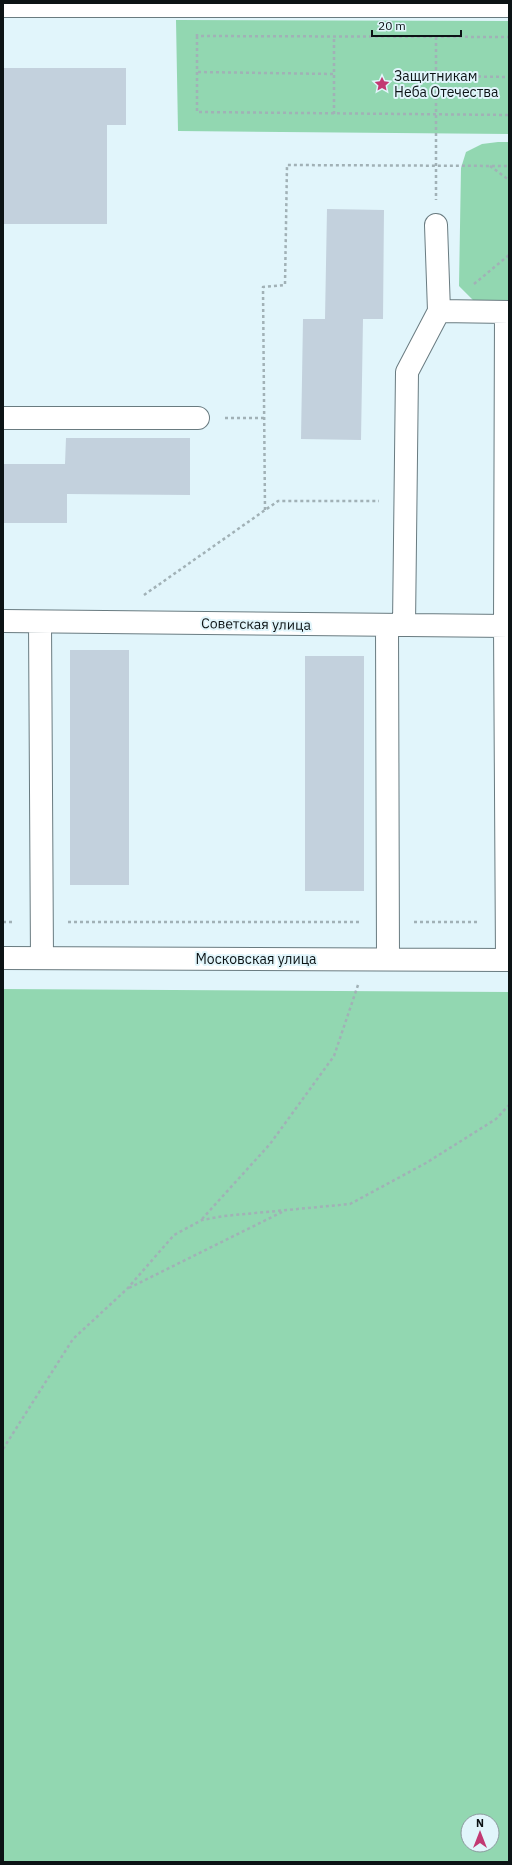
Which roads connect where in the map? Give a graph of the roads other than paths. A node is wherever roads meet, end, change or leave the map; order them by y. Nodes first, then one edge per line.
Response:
1 (436, 4) edge
2 (3, 6) edge
3 (509, 6) edge
4 (436, 224) road end
5 (439, 311) junction
6 (508, 312) edge
7 (3, 418) edge
8 (198, 418) road end
9 (3, 622) edge
10 (40, 622) junction
11 (395, 625) junction
12 (507, 626) edge
13 (3, 958) edge
14 (42, 958) junction
15 (388, 959) junction
16 (508, 960) edge

1 - 2 street
1 - 3 street
4 - 5 street
5 - 6 street
5 - 11 street
6 - 12 street
7 - 8 street
9 - 10 street, Советская улица
10 - 11 street, Советская улица
10 - 14 street
11 - 12 street, Советская улица
11 - 15 street
12 - 16 street
13 - 14 street, Московская улица
14 - 15 street, Московская улица
15 - 16 street, Московская улица

